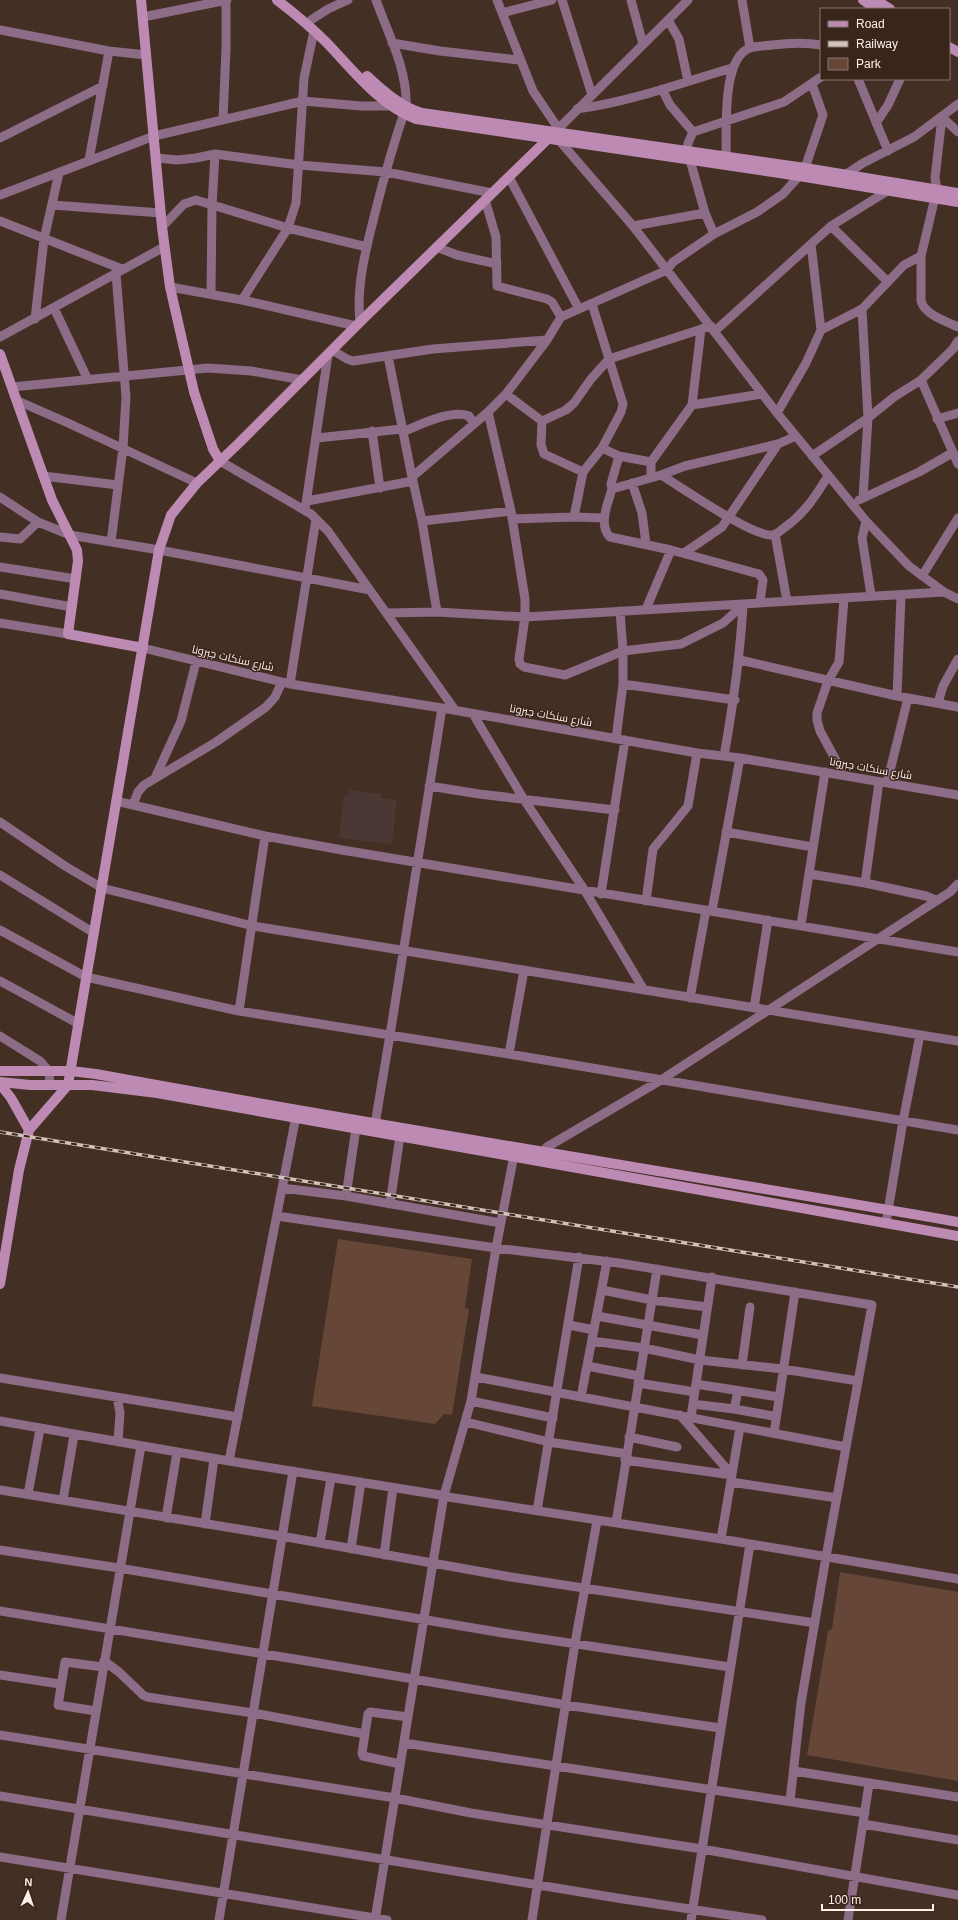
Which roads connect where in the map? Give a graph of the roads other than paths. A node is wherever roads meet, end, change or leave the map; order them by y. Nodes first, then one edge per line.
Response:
1 (141, 0) edge
2 (226, 0) edge
3 (277, 0) edge
4 (288, 0) edge
5 (348, 0) edge
6 (376, 0) edge
7 (497, 0) edge
8 (552, 0) edge
9 (562, 0) edge
10 (631, 0) edge
11 (688, 0) edge
12 (742, 0) edge
13 (863, 0) edge
14 (876, 0) edge
15 (875, 8) edge
16 (888, 8) edge
17 (502, 13) junction
18 (143, 17) junction
19 (311, 20) junction
20 (668, 20) junction
21 (0, 30) edge
22 (314, 30) junction
23 (392, 43) junction
24 (643, 44) junction
25 (820, 45) edge
26 (750, 48) junction
27 (110, 51) junction
28 (146, 55) junction
29 (519, 60) junction
30 (732, 68) junction
31 (820, 78) edge
32 (858, 80) edge
33 (900, 80) edge
34 (688, 81) junction
35 (812, 84) junction
36 (103, 86) junction
37 (662, 89) junction
38 (592, 95) junction
39 (303, 101) junction
40 (393, 103) junction
41 (958, 104) edge
42 (577, 109) junction
43 (405, 111) junction
44 (942, 117) junction
45 (223, 120) junction
46 (727, 121) junction
47 (876, 123) junction
48 (693, 132) junction
49 (958, 132) edge
50 (555, 134) junction
51 (154, 136) junction
52 (0, 138) edge
53 (888, 151) junction
54 (215, 154) junction
55 (689, 156) junction
56 (726, 157) junction
57 (156, 158) junction
58 (89, 160) junction
59 (299, 164) junction
60 (386, 172) junction
61 (802, 172) junction
62 (59, 173) junction
63 (845, 175) junction
64 (509, 177) junction
65 (889, 190) junction
66 (958, 193) edge
67 (936, 194) junction
68 (0, 195) edge
69 (489, 196) junction
70 (958, 202) edge
71 (52, 205) junction
72 (212, 206) junction
73 (161, 213) junction
74 (705, 213) junction
75 (0, 221) edge
76 (633, 226) junction
77 (831, 226) junction
78 (162, 227) junction
79 (288, 228) junction
80 (714, 234) junction
81 (44, 239) junction
82 (810, 244) junction
83 (164, 247) junction
84 (367, 247) junction
85 (436, 247) junction
86 (921, 256) junction
87 (497, 264) junction
88 (667, 270) junction
89 (119, 271) junction
90 (888, 282) junction
91 (170, 286) junction
92 (210, 294) junction
93 (242, 300) junction
94 (592, 304) junction
95 (54, 308) junction
96 (579, 309) junction
97 (862, 309) junction
98 (561, 317) junction
99 (35, 319) junction
100 (358, 324) junction
101 (958, 327) edge
102 (701, 329) junction
103 (713, 329) junction
104 (821, 330) junction
105 (0, 337) edge
106 (547, 340) junction
107 (958, 341) edge
108 (330, 352) junction
109 (0, 354) edge
110 (388, 356) junction
111 (609, 359) junction
112 (189, 369) junction
113 (125, 376) junction
114 (88, 380) junction
115 (303, 380) junction
116 (921, 380) junction
117 (12, 387) junction
118 (506, 394) junction
119 (762, 394) junction
120 (18, 402) junction
121 (692, 405) junction
122 (488, 412) junction
123 (777, 413) junction
124 (958, 413) edge
125 (868, 418) junction
126 (937, 419) junction
127 (542, 421) junction
128 (474, 424) junction
129 (372, 431) junction
130 (402, 431) junction
131 (796, 436) junction
132 (317, 438) junction
133 (778, 444) junction
134 (123, 448) junction
135 (602, 448) junction
136 (952, 454) junction
137 (619, 456) junction
138 (812, 456) junction
139 (220, 461) junction
140 (651, 462) junction
141 (958, 464) edge
142 (583, 472) junction
143 (661, 475) junction
144 (43, 476) junction
145 (828, 476) junction
146 (651, 477) junction
147 (412, 479) junction
148 (197, 483) junction
149 (632, 483) junction
150 (118, 485) junction
151 (380, 488) junction
152 (612, 489) junction
153 (0, 498) edge
154 (863, 498) junction
155 (852, 503) junction
156 (306, 506) junction
157 (512, 515) junction
158 (574, 517) junction
159 (728, 517) junction
160 (604, 518) junction
161 (958, 518) edge
162 (316, 519) junction
163 (422, 521) junction
164 (866, 521) junction
165 (38, 522) junction
166 (775, 534) junction
167 (70, 535) junction
168 (0, 537) edge
169 (111, 542) junction
170 (646, 544) junction
171 (159, 550) junction
172 (671, 550) junction
173 (684, 553) junction
174 (0, 567) edge
175 (922, 576) junction
176 (76, 579) junction
177 (306, 579) junction
178 (370, 590) junction
179 (944, 592) junction
180 (0, 594) edge
181 (871, 595) junction
182 (901, 596) junction
183 (844, 599) junction
184 (958, 599) edge
185 (787, 601) junction
186 (760, 602) junction
187 (743, 605) junction
188 (72, 607) junction
189 (646, 610) junction
190 (620, 611) junction
191 (386, 612) junction
192 (436, 612) junction
193 (525, 617) junction
194 (0, 623) edge
195 (68, 634) junction
196 (143, 648) junction
197 (624, 651) junction
198 (958, 659) edge
199 (740, 660) junction
200 (196, 662) junction
201 (828, 681) junction
202 (286, 683) junction
203 (623, 684) junction
204 (897, 696) junction
205 (908, 698) junction
206 (735, 700) junction
207 (938, 703) junction
208 (958, 707) edge
209 (442, 708) junction
210 (455, 710) junction
211 (472, 714) junction
212 (621, 739) junction
213 (697, 753) junction
214 (724, 756) junction
215 (740, 758) junction
216 (825, 772) junction
217 (844, 775) junction
218 (155, 778) junction
219 (883, 783) junction
220 (429, 786) junction
221 (958, 795) edge
222 (523, 798) junction
223 (116, 801) junction
224 (133, 805) junction
225 (615, 810) junction
226 (0, 822) edge
227 (726, 832) junction
228 (265, 836) junction
229 (814, 847) junction
230 (417, 861) junction
231 (810, 874) junction
232 (0, 875) edge
233 (865, 883) junction
234 (958, 884) edge
235 (102, 888) junction
236 (585, 891) junction
237 (601, 894) junction
238 (936, 900) junction
239 (646, 901) junction
240 (709, 910) junction
241 (768, 920) junction
242 (801, 925) junction
243 (252, 926) junction
244 (0, 930) edge
245 (94, 933) junction
246 (877, 939) junction
247 (404, 950) junction
248 (958, 952) edge
249 (524, 970) junction
250 (86, 977) junction
251 (0, 981) edge
252 (644, 990) junction
253 (690, 998) junction
254 (754, 1008) junction
255 (766, 1010) junction
256 (239, 1011) junction
257 (79, 1024) junction
258 (920, 1035) junction
259 (0, 1036) edge
260 (390, 1036) junction
261 (958, 1042) edge
262 (509, 1054) junction
263 (0, 1071) edge
264 (49, 1071) junction
265 (71, 1071) junction
266 (661, 1080) junction
267 (0, 1083) edge
268 (68, 1084) junction
269 (50, 1085) junction
270 (296, 1114) junction
271 (903, 1121) junction
272 (375, 1124) junction
273 (356, 1128) junction
274 (29, 1130) junction
275 (958, 1130) edge
276 (400, 1136) junction
277 (515, 1147) junction
278 (541, 1152) junction
279 (513, 1158) junction
280 (537, 1162) junction
281 (282, 1188) junction
282 (346, 1196) junction
283 (390, 1204) junction
284 (888, 1211) junction
285 (277, 1216) junction
286 (958, 1222) edge
287 (501, 1223) junction
288 (886, 1223) junction
289 (4, 1233) edge
290 (958, 1236) edge
291 (496, 1248) junction
292 (579, 1258) junction
293 (607, 1261) junction
294 (657, 1269) junction
295 (712, 1277) junction
296 (0, 1284) edge
297 (602, 1290) junction
298 (795, 1292) junction
299 (652, 1300) junction
300 (707, 1307) junction
301 (750, 1307) dead end
302 (596, 1316) junction
303 (569, 1325) junction
304 (647, 1326) junction
305 (594, 1330) junction
306 (704, 1335) junction
307 (592, 1341) junction
308 (644, 1348) junction
309 (700, 1360) junction
310 (742, 1365) junction
311 (587, 1366) junction
312 (783, 1369) junction
313 (476, 1377) junction
314 (0, 1378) edge
315 (639, 1379) junction
316 (858, 1381) junction
317 (696, 1388) junction
318 (738, 1391) junction
319 (558, 1392) junction
320 (117, 1397) junction
321 (580, 1397) junction
322 (779, 1398) junction
323 (471, 1401) junction
324 (693, 1404) junction
325 (634, 1407) junction
326 (734, 1409) junction
327 (680, 1415) junction
328 (773, 1416) dead end
329 (238, 1417) junction
330 (691, 1417) junction
331 (553, 1418) junction
332 (0, 1421) edge
333 (466, 1422) junction
334 (740, 1427) junction
335 (40, 1429) junction
336 (774, 1433) junction
337 (74, 1435) junction
338 (629, 1437) junction
339 (118, 1442) junction
340 (549, 1442) junction
341 (141, 1446) junction
342 (677, 1446) dead end
343 (846, 1447) junction
344 (177, 1452) junction
345 (626, 1457) junction
346 (214, 1459) junction
347 (229, 1461) junction
348 (293, 1471) junction
349 (331, 1478) junction
350 (731, 1479) junction
351 (361, 1482) junction
352 (393, 1488) junction
353 (0, 1490) edge
354 (28, 1494) junction
355 (444, 1496) junction
356 (837, 1498) junction
357 (63, 1500) junction
358 (129, 1511) junction
359 (537, 1511) junction
360 (166, 1518) junction
361 (597, 1521) junction
362 (616, 1523) junction
363 (205, 1524) junction
364 (281, 1536) junction
365 (721, 1539) junction
366 (320, 1544) junction
367 (750, 1544) junction
368 (351, 1549) junction
369 (0, 1550) edge
370 (384, 1555) junction
371 (826, 1557) junction
372 (433, 1564) junction
373 (119, 1568) junction
374 (958, 1579) edge
375 (585, 1588) junction
376 (272, 1595) junction
377 (0, 1611) edge
378 (740, 1611) junction
379 (424, 1619) junction
380 (815, 1623) junction
381 (109, 1630) junction
382 (575, 1643) junction
383 (263, 1654) junction
384 (104, 1664) junction
385 (730, 1667) junction
386 (0, 1675) edge
387 (415, 1679) junction
388 (60, 1684) junction
389 (566, 1706) junction
390 (96, 1711) junction
391 (253, 1713) junction
392 (408, 1717) junction
393 (720, 1728) junction
394 (364, 1734) junction
395 (0, 1735) edge
396 (404, 1743) junction
397 (90, 1750) junction
398 (400, 1764) junction
399 (556, 1765) junction
400 (794, 1771) junction
401 (243, 1774) junction
402 (869, 1784) junction
403 (711, 1790) junction
404 (0, 1796) edge
405 (958, 1797) edge
406 (395, 1798) junction
407 (790, 1801) junction
408 (79, 1809) junction
409 (865, 1813) junction
410 (863, 1824) junction
411 (547, 1825) junction
412 (233, 1835) junction
413 (958, 1840) edge
414 (702, 1849) junction
415 (0, 1857) edge
416 (385, 1859) junction
417 (69, 1868) junction
418 (855, 1877) junction
419 (538, 1884) junction
420 (223, 1894) junction
421 (958, 1895) edge
422 (692, 1910) junction
423 (375, 1919) edge
424 (60, 1920) edge
425 (219, 1920) edge
426 (387, 1920) edge
427 (532, 1920) edge
428 (691, 1920) edge
429 (762, 1920) edge
430 (848, 1920) edge

1 - 18 main road
2 - 18 street
2 - 45 street
3 - 22 main road
4 - 19 main road
5 - 19 street
6 - 23 street
7 - 17 street
8 - 17 street
9 - 38 street
10 - 24 street
11 - 20 street
12 - 26 street
13 - 15 main road
14 - 16 main road
17 - 29 street
18 - 28 main road
19 - 40 main road
20 - 24 street
20 - 34 street
21 - 27 street
22 - 39 street
22 - 40 main road
23 - 29 street
23 - 43 street
24 - 38 street
25 - 26 street
26 - 30 street
27 - 28 street
27 - 36 street
28 - 51 main road
29 - 50 street
30 - 34 street
30 - 46 street
31 - 35 street
32 - 47 street
33 - 47 street
34 - 37 street
35 - 46 street
35 - 61 street
36 - 52 street
36 - 58 street
37 - 42 street
37 - 48 street
38 - 42 street
39 - 40 street
39 - 45 street
39 - 59 street
40 - 43 main road
41 - 44 street
42 - 50 street
43 - 50 main road
43 - 60 street
44 - 49 street
44 - 53 street
44 - 67 street
45 - 51 street
46 - 48 street
46 - 56 street
47 - 53 street
48 - 55 street
50 - 55 main road
50 - 64 main road
50 - 76 street
51 - 57 main road
51 - 58 street
53 - 63 street
54 - 57 street
54 - 59 street
54 - 72 street
55 - 56 main road
55 - 61 main road
55 - 74 street
56 - 61 main road
57 - 73 main road
58 - 62 street
59 - 60 street
59 - 79 street
60 - 69 street
60 - 84 street
61 - 63 main road
61 - 65 main road
61 - 80 street
62 - 68 street
62 - 71 street
63 - 67 main road
64 - 69 main road
64 - 96 street
65 - 67 main road
65 - 77 street
66 - 67 main road
67 - 70 main road
67 - 86 street
69 - 85 main road
69 - 87 street
71 - 73 street
71 - 81 street
72 - 78 street
72 - 79 street
72 - 92 street
73 - 78 main road
74 - 76 street
74 - 80 street
75 - 81 street
76 - 88 street
77 - 82 street
77 - 90 street
78 - 83 main road
79 - 84 street
79 - 93 street
80 - 88 street
81 - 89 street
81 - 99 street
82 - 103 street
82 - 104 street
83 - 89 street
83 - 91 main road
84 - 100 street
85 - 87 street
85 - 100 main road
86 - 90 street
86 - 101 street
87 - 98 street
88 - 94 street
88 - 103 street
89 - 95 street
89 - 113 street
90 - 97 street
91 - 92 street
91 - 112 main road
92 - 93 street
93 - 100 street
94 - 96 street
94 - 111 street
95 - 99 street
95 - 114 street
96 - 98 street
97 - 104 street
97 - 125 street
98 - 106 street
99 - 105 street
100 - 108 main road
102 - 103 street
102 - 111 street
102 - 121 street
103 - 119 street
104 - 123 street
106 - 110 street
106 - 118 street
107 - 116 street
108 - 110 street
108 - 115 main road
108 - 132 street
109 - 117 main road
110 - 130 street
111 - 127 street
111 - 135 street
112 - 113 street
112 - 115 street
112 - 139 main road
113 - 114 street
113 - 134 street
114 - 117 street
115 - 139 main road
116 - 125 street
116 - 126 street
117 - 120 main road
118 - 122 street
118 - 127 street
119 - 121 street
119 - 123 street
120 - 134 street
120 - 144 main road
121 - 140 street
122 - 128 street
122 - 157 street
123 - 131 street
124 - 126 street
125 - 138 street
125 - 154 street
126 - 136 street
127 - 142 street
128 - 130 street
128 - 147 street
129 - 130 street
129 - 132 street
129 - 151 street
130 - 147 street
131 - 133 street
131 - 138 street
132 - 156 street
133 - 143 street
133 - 159 street
134 - 148 street
134 - 150 street
135 - 137 street
135 - 142 street
136 - 141 street
136 - 154 street
137 - 140 street
137 - 152 street
138 - 145 street
139 - 148 main road
139 - 156 street
140 - 146 street
142 - 158 street
143 - 146 street
143 - 159 street
144 - 150 street
144 - 167 main road
145 - 155 street
145 - 166 street
146 - 149 street
147 - 151 street
147 - 163 street
148 - 171 main road
149 - 152 street
149 - 170 street
150 - 169 street
151 - 156 street
152 - 160 street
153 - 165 street
154 - 155 street
155 - 164 street
156 - 162 street
157 - 158 street
157 - 163 street
157 - 193 street
158 - 160 street
159 - 166 street
159 - 173 street
160 - 170 street
161 - 175 street
162 - 177 street
162 - 178 street
163 - 192 street
164 - 175 street
164 - 181 street
165 - 167 street
165 - 168 street
166 - 185 street
167 - 169 street
167 - 176 main road
169 - 171 street
170 - 172 street
171 - 177 street
171 - 196 main road
172 - 173 street
172 - 189 street
173 - 186 street
174 - 176 street
175 - 179 street
176 - 188 main road
177 - 178 street
177 - 202 street
178 - 191 street
179 - 182 street
179 - 184 street
180 - 188 street
181 - 182 street
181 - 183 street
182 - 204 street
183 - 185 street
183 - 201 street
185 - 186 street
186 - 187 street
187 - 189 street
187 - 197 street
187 - 199 street
188 - 195 main road
189 - 190 street
190 - 193 street
190 - 197 street
191 - 192 street
191 - 210 street
192 - 193 street
193 - 197 street
194 - 195 street
195 - 196 main road
196 - 200 street, شارع سنكات جبرونا
196 - 223 main road
197 - 203 street
198 - 207 street
199 - 201 street
199 - 206 street
200 - 202 street, شارع سنكات جبرونا
200 - 218 street
201 - 204 street
201 - 217 street
202 - 209 street, شارع سنكات جبرونا
202 - 218 street
203 - 206 street
203 - 212 street
204 - 205 street
205 - 207 street
205 - 219 street
206 - 214 street
207 - 208 street
209 - 210 street, شارع سنكات جبرونا
209 - 220 street
210 - 211 street, شارع سنكات جبرونا
211 - 212 street, شارع سنكات جبرونا
211 - 222 street
212 - 213 street, شارع سنكات جبرونا
212 - 225 street
213 - 214 street, شارع سنكات جبرونا
213 - 239 street
214 - 215 street, شارع سنكات جبرونا
215 - 216 street, شارع سنكات جبرونا
215 - 227 street
216 - 217 street, شارع سنكات جبرونا
216 - 229 street
217 - 219 street, شارع سنكات جبرونا
218 - 224 street
219 - 221 street, شارع سنكات جبرونا
219 - 233 street
220 - 222 street
220 - 230 street
222 - 225 street
222 - 236 street
223 - 224 street
223 - 235 main road
224 - 228 street
225 - 237 street
226 - 235 street
227 - 229 street
227 - 240 street
228 - 230 street
228 - 243 street
229 - 231 street
230 - 236 street
230 - 247 street
231 - 233 street
231 - 242 street
232 - 245 street
233 - 238 street
234 - 238 street
235 - 243 street
235 - 245 main road
236 - 237 street
236 - 252 street
237 - 239 street
238 - 246 street
239 - 240 street
240 - 241 street
240 - 253 street
241 - 242 street
241 - 254 street
242 - 246 street
243 - 247 street
243 - 256 street
244 - 250 street
245 - 250 main road
246 - 248 street
246 - 255 street
247 - 249 street
247 - 260 street
249 - 252 street
249 - 262 street
250 - 256 street
250 - 257 main road
251 - 257 street
252 - 253 street
253 - 254 street
254 - 255 street
255 - 258 street
255 - 266 street
256 - 260 street
257 - 265 main road
258 - 261 street
258 - 271 street
259 - 264 street
260 - 262 street
260 - 272 street
262 - 266 street
263 - 264 main road
264 - 265 main road
264 - 269 street
265 - 268 main road
265 - 270 main road
266 - 271 street
266 - 278 street
267 - 269 main road
267 - 274 main road
268 - 269 main road
268 - 270 main road
268 - 274 main road
270 - 272 main road
270 - 273 main road
270 - 281 street
271 - 275 street
271 - 284 street
272 - 277 main road
273 - 276 main road
273 - 282 street
274 - 289 main road
276 - 279 main road
276 - 283 street
277 - 278 main road
277 - 279 street
278 - 280 street
278 - 284 main road
279 - 280 main road
279 - 287 street
280 - 288 main road
281 - 282 street
281 - 285 street
282 - 283 street
283 - 287 street
284 - 286 main road
284 - 288 street
285 - 291 street
285 - 329 street
287 - 291 street
288 - 290 main road
289 - 296 main road
291 - 292 street
291 - 313 street
292 - 293 street
292 - 303 street
293 - 294 street
293 - 297 street
294 - 295 street
294 - 299 street
295 - 298 street
295 - 300 street
297 - 299 street
297 - 302 street
298 - 312 street
298 - 316 street
299 - 300 street
299 - 304 street
300 - 306 street
301 - 310 street
302 - 304 street
302 - 305 street
303 - 305 street
303 - 319 street
304 - 306 street
304 - 308 street
305 - 307 street
306 - 309 street
307 - 308 street
307 - 311 street
308 - 309 street
308 - 315 street
309 - 310 street
309 - 317 street
310 - 312 street
311 - 315 street
311 - 321 street
312 - 316 street
312 - 322 street
313 - 319 street
313 - 323 street
314 - 320 street
315 - 317 street
315 - 325 street
316 - 343 street
317 - 318 street
317 - 324 street
318 - 322 street
318 - 326 street
319 - 321 street
319 - 331 street
320 - 329 street
320 - 339 street
321 - 325 street
322 - 336 street
323 - 331 street
323 - 333 street
324 - 326 street
324 - 330 street
325 - 327 street
325 - 338 street
326 - 328 street
327 - 330 street
327 - 350 street
329 - 347 street
330 - 334 street
331 - 340 street
332 - 335 street
333 - 340 street
333 - 355 street
334 - 336 street
334 - 350 street
335 - 337 street
335 - 354 street
336 - 343 street
337 - 339 street
337 - 357 street
338 - 342 street
338 - 345 street
339 - 341 street
340 - 345 street
340 - 359 street
341 - 344 street
341 - 358 street
343 - 356 street
344 - 346 street
344 - 360 street
345 - 350 street
345 - 362 street
346 - 347 street
346 - 363 street
347 - 348 street
348 - 349 street
348 - 364 street
349 - 351 street
349 - 366 street
350 - 356 street
350 - 365 street
351 - 352 street
351 - 368 street
352 - 355 street
352 - 370 street
353 - 354 street
354 - 357 street
355 - 359 street
355 - 372 street
356 - 371 street
357 - 358 street
358 - 360 street
358 - 373 street
359 - 361 street
360 - 363 street
361 - 362 street
361 - 375 street
362 - 365 street
363 - 364 street
364 - 366 street
364 - 376 street
365 - 367 street
366 - 368 street
367 - 371 street
367 - 378 street
368 - 370 street
369 - 373 street
370 - 372 street
371 - 374 street
371 - 380 street
372 - 375 street
372 - 379 street
373 - 376 street
373 - 381 street
375 - 378 street
375 - 382 street
376 - 379 street
376 - 383 street
377 - 381 street
378 - 380 street
378 - 385 street
379 - 382 street
379 - 387 street
380 - 400 street
381 - 383 street
381 - 384 street
382 - 385 street
382 - 389 street
383 - 387 street
383 - 391 street
384 - 388 street
384 - 390 street
384 - 391 street
385 - 393 street
386 - 388 street
387 - 389 street
387 - 392 street
388 - 390 street
389 - 393 street
389 - 399 street
390 - 397 street
391 - 394 street
391 - 401 street
392 - 394 street
392 - 396 street
393 - 403 street
394 - 398 street
395 - 397 street
396 - 398 street
396 - 399 street
397 - 401 street
397 - 408 street
398 - 406 street
399 - 403 street
399 - 411 street
400 - 402 street
400 - 407 street
401 - 406 street
401 - 412 street
402 - 405 street
402 - 409 street
403 - 407 street
403 - 414 street
404 - 408 street
406 - 411 street
406 - 416 street
407 - 409 street
408 - 412 street
408 - 417 street
409 - 410 street
410 - 413 street
410 - 418 street
411 - 414 street
411 - 419 street
412 - 416 street
412 - 420 street
414 - 418 street
414 - 422 street
415 - 417 street
416 - 419 street
416 - 423 street
417 - 420 street
417 - 424 street
418 - 421 street
418 - 430 street
419 - 422 street
419 - 427 street
420 - 423 street
420 - 425 street
422 - 428 street
422 - 429 street
423 - 426 street

